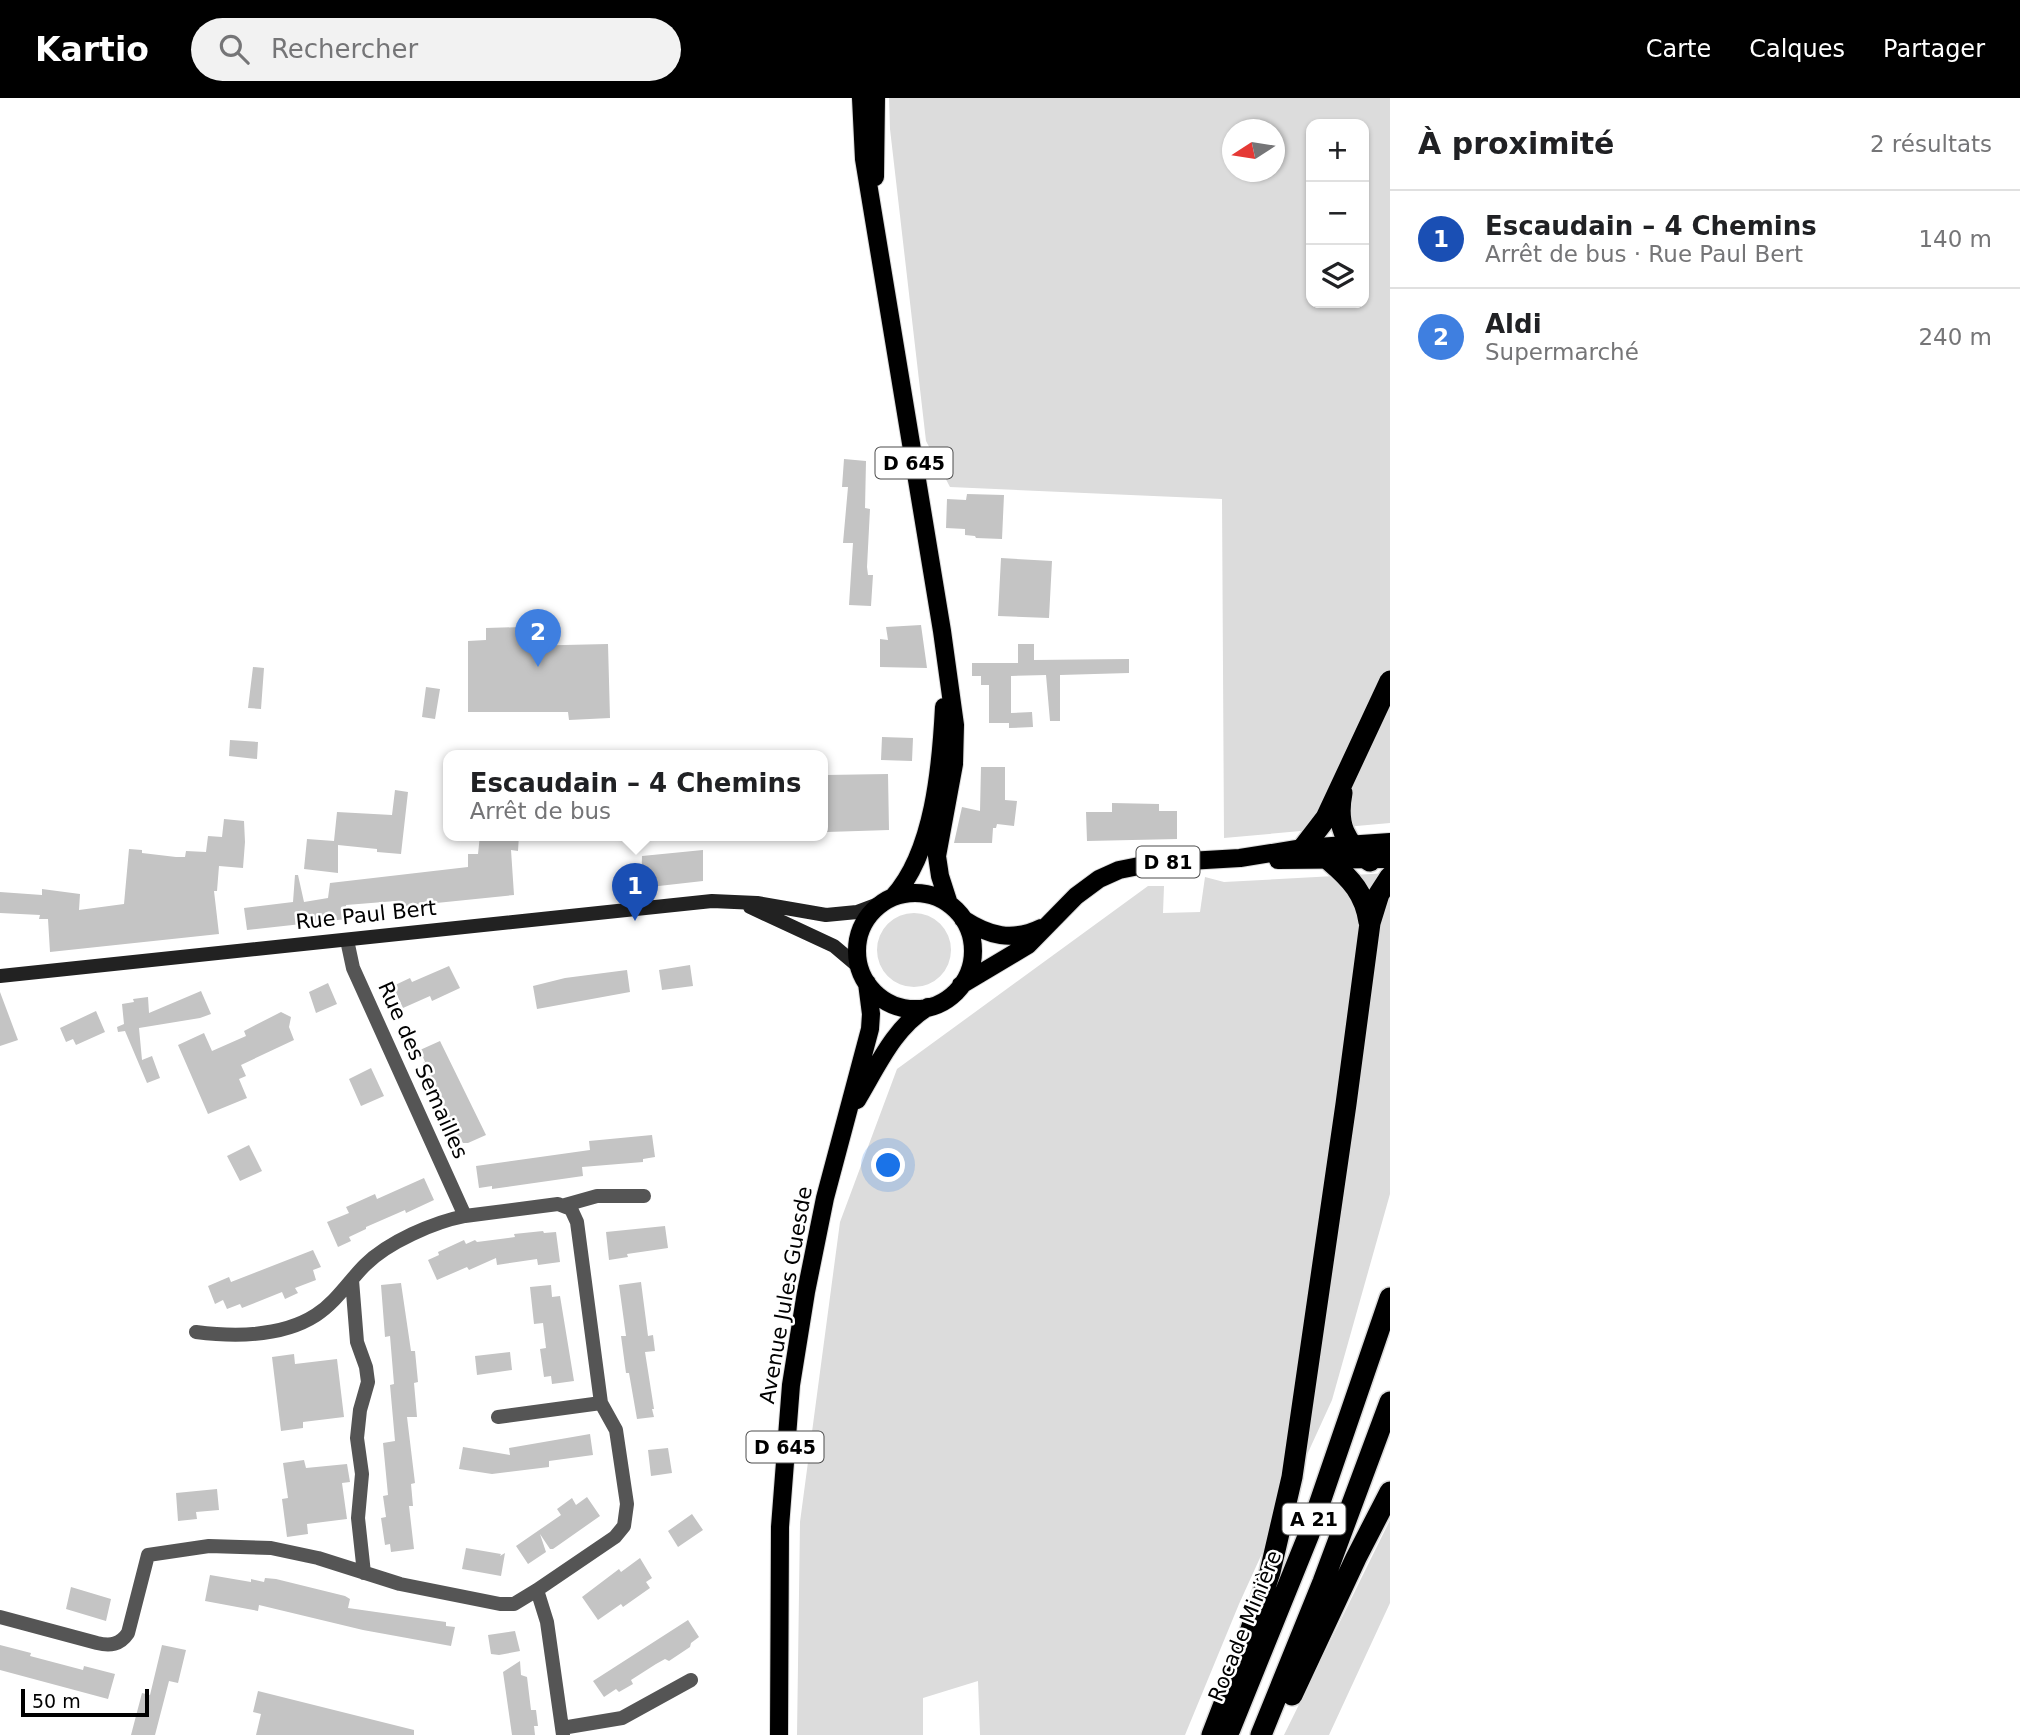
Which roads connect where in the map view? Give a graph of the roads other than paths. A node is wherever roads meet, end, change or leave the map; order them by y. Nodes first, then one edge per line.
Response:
1 (861, 98) edge
2 (876, 98) edge
3 (880, 258) junction
4 (947, 668) junction
5 (1390, 681) edge
6 (1345, 781) junction
7 (1390, 842) edge
8 (1349, 844) junction
9 (1303, 848) junction
10 (1240, 858) junction
11 (1380, 860) edge
12 (1330, 861) junction
13 (1390, 877) edge
14 (887, 900) junction
15 (736, 901) junction
16 (949, 904) junction
17 (963, 919) junction
18 (1370, 923) junction
19 (1045, 927) junction
20 (347, 940) junction
21 (863, 975) junction
22 (0, 976) edge
23 (961, 985) junction
24 (928, 1007) junction
25 (847, 1118) junction
26 (644, 1196) dead end
27 (565, 1205) junction
28 (466, 1216) junction
29 (352, 1280) junction
30 (1390, 1298) edge
31 (196, 1332) dead end
32 (601, 1402) junction
33 (1390, 1402) edge
34 (498, 1417) dead end
35 (1390, 1492) edge
36 (364, 1573) junction
37 (537, 1590) junction
38 (0, 1617) edge
39 (691, 1680) dead end
40 (563, 1731) edge
41 (1261, 1734) edge
42 (779, 1735) edge
43 (1212, 1735) edge
44 (1227, 1735) edge

1 - 3 main road, D 645
2 - 3 main road, D 645
3 - 4 main road, D 645
4 - 14 main road, D 645
4 - 16 main road, D 645
5 - 6 highway
6 - 8 highway
6 - 9 highway
7 - 8 main road, D 81
8 - 9 main road, D 81
8 - 11 highway
9 - 10 main road, D 81
10 - 12 main road, D 81
10 - 19 main road, D 81
11 - 12 main road, D 81
12 - 18 highway
13 - 18 highway
14 - 15 street, Rue Paul Bert
14 - 16 main road
14 - 21 main road
15 - 20 street, Rue Paul Bert
15 - 21 street, Rue Paul Bert
16 - 17 main road
17 - 19 main road
17 - 23 main road
18 - 43 highway
19 - 23 main road, D 81
20 - 22 street, Rue Paul Bert
20 - 28 street, Rue des Semailles
21 - 24 main road
21 - 25 main road, Avenue Jules Guesde / D 645
23 - 24 main road
24 - 25 main road, Avenue Jules Guesde / D 645
25 - 42 main road, Avenue Jules Guesde / D 645
26 - 27 street
27 - 28 street
27 - 32 street
28 - 29 street
29 - 31 street
29 - 36 street
30 - 44 highway, Rocade Minière / A 21
32 - 34 street
32 - 37 street
33 - 41 highway, A 21
35 - 41 highway
36 - 37 street
36 - 38 street
37 - 40 street
39 - 40 street

